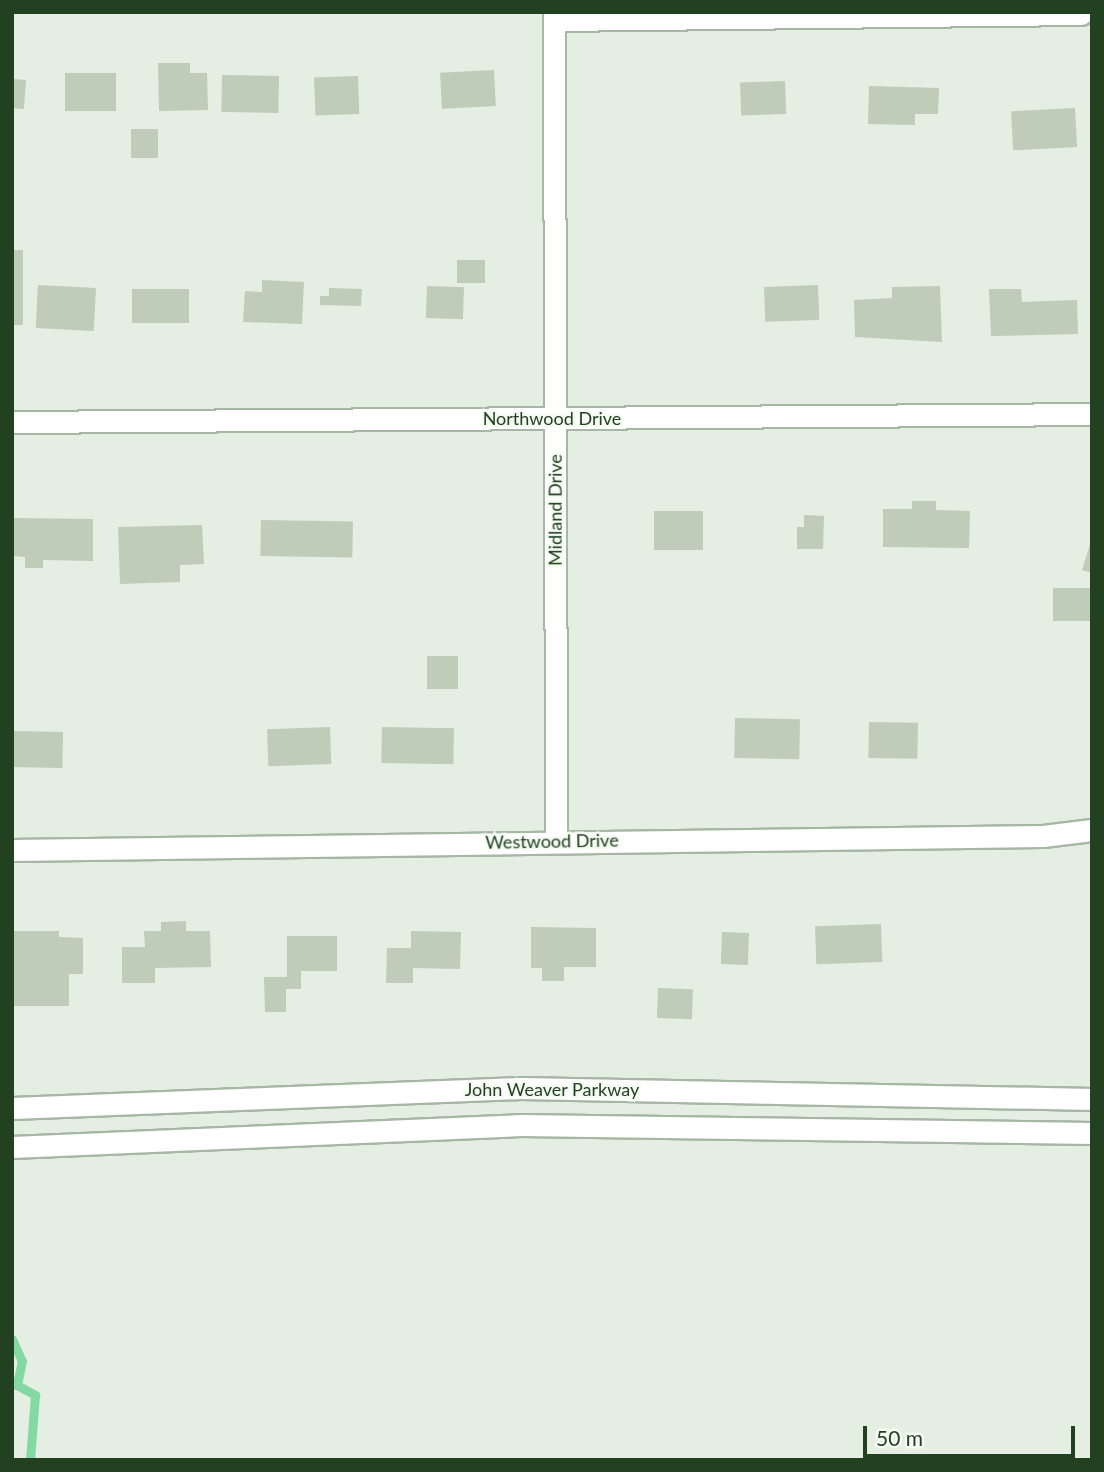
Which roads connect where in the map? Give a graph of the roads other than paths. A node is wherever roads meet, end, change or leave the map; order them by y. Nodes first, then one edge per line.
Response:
1 (1081, 15) dead end
2 (554, 16) edge
3 (1092, 414) edge
4 (555, 418) junction
5 (12, 422) edge
6 (1092, 830) edge
7 (556, 840) junction
8 (12, 850) edge
9 (1092, 1099) edge
10 (12, 1108) edge
11 (1092, 1133) edge
12 (12, 1147) edge

1 - 2 street
2 - 4 street, Midland Drive
3 - 4 street, Northwood Drive
4 - 5 street, Northwood Drive
4 - 7 street, Midland Drive
6 - 7 street, Westwood Drive
7 - 8 street, Westwood Drive
9 - 10 street, John Weaver Parkway
11 - 12 street, John Weaver Parkway

